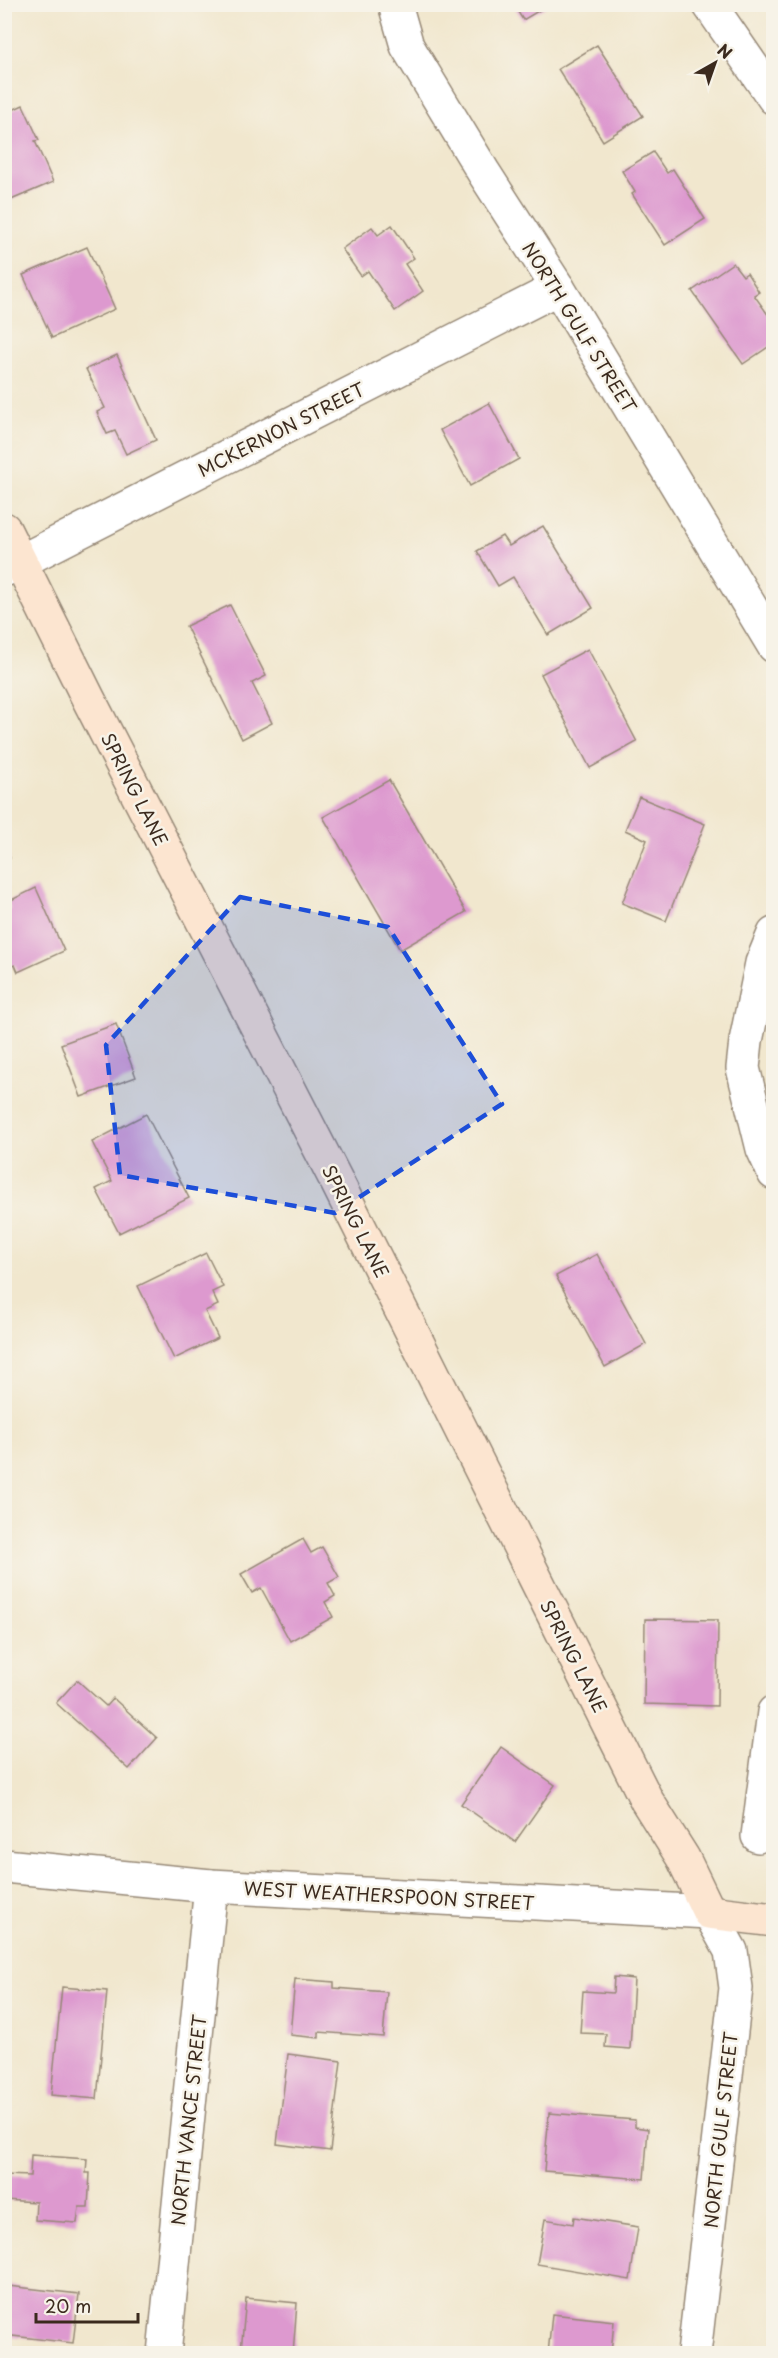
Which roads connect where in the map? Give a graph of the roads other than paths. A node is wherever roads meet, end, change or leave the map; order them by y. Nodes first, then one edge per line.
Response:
1 (395, 4) edge
2 (709, 4) edge
3 (774, 98) edge
4 (558, 288) junction
5 (4, 529) edge
6 (12, 566) edge
7 (774, 646) edge
8 (774, 934) edge
9 (774, 1173) edge
10 (774, 1712) edge
11 (758, 1836) dead end
12 (4, 1866) edge
13 (211, 1886) junction
14 (709, 1912) junction
15 (774, 1920) edge
16 (164, 2354) edge
17 (694, 2354) edge

1 - 4 street, NORTH GULF STREET
2 - 3 street
4 - 6 street, MCKERNON STREET
4 - 7 street, NORTH GULF STREET
5 - 6 street, SPRING LANE
6 - 14 street, SPRING LANE
8 - 9 street
10 - 11 street
12 - 13 street, WEST WEATHERSPOON STREET
13 - 14 street, WEST WEATHERSPOON STREET
13 - 16 street, NORTH VANCE STREET
14 - 15 street, WEST WEATHERSPOON STREET
14 - 17 street, NORTH GULF STREET

